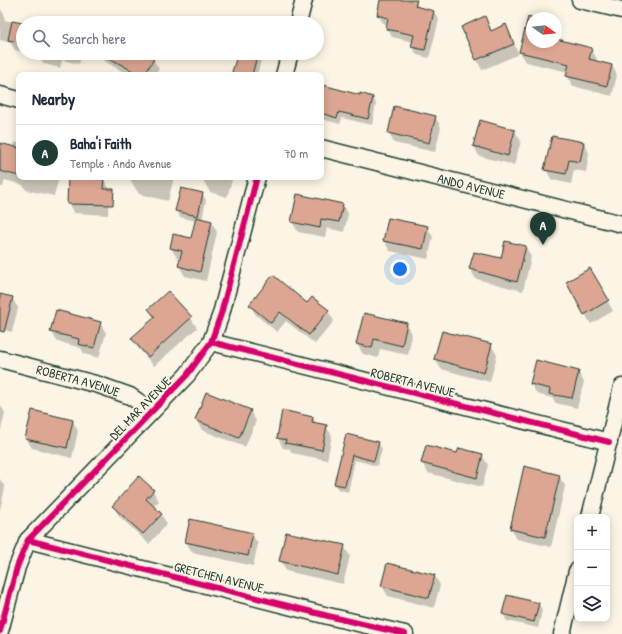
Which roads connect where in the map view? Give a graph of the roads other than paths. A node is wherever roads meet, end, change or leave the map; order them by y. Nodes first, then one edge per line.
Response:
1 (304, 0) edge
2 (580, 0) edge
3 (622, 10) edge
4 (300, 16) edge
5 (288, 60) edge
6 (285, 72) edge
7 (0, 95) edge
8 (16, 99) edge
9 (324, 149) edge
10 (256, 180) edge
11 (622, 224) edge
12 (211, 342) junction
13 (0, 359) edge
14 (622, 388) edge
15 (152, 411) junction
16 (609, 442) junction
17 (591, 514) edge
18 (28, 540) junction
19 (574, 584) edge
20 (0, 631) edge
21 (406, 634) edge
22 (562, 634) edge

1 - 4 street
2 - 3 street
5 - 6 street
7 - 8 street
9 - 11 street, ANDO AVENUE
10 - 12 street, DEL MAR AVENUE
12 - 15 street, DEL MAR AVENUE
12 - 16 street, ROBERTA AVENUE
13 - 15 street, ROBERTA AVENUE
14 - 16 street
15 - 18 street, DEL MAR AVENUE
16 - 17 street
18 - 20 street, DEL MAR AVENUE
18 - 21 street, GRETCHEN AVENUE
19 - 22 street

